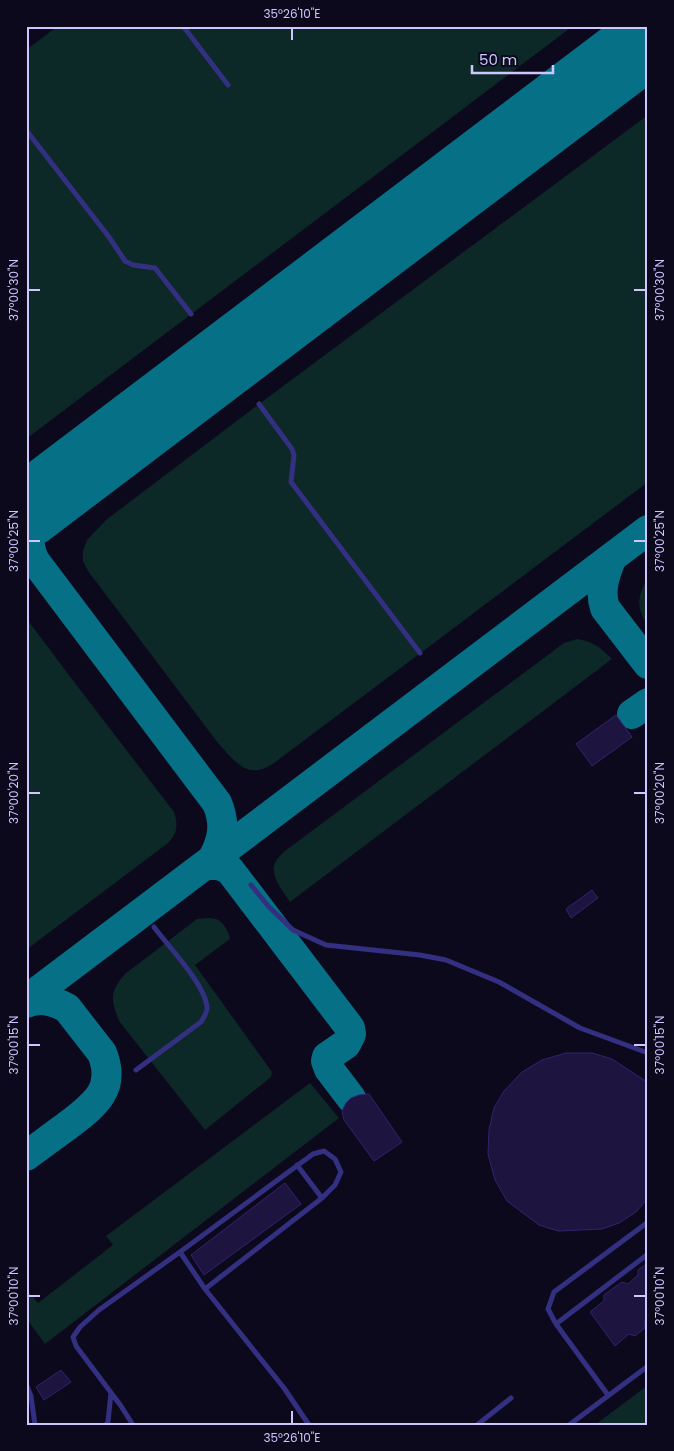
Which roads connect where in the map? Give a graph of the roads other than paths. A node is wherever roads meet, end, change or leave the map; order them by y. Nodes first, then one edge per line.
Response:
1 (183, 26) edge
2 (228, 85) dead end
3 (26, 130) edge
4 (191, 314) dead end
5 (259, 404) dead end
6 (420, 653) dead end
7 (251, 885) dead end
8 (154, 928) dead end
9 (648, 1053) edge
10 (136, 1070) dead end
11 (296, 1165) junction
12 (322, 1198) junction
13 (648, 1222) edge
14 (180, 1252) junction
15 (648, 1254) edge
16 (205, 1289) junction
17 (556, 1324) junction
18 (648, 1366) edge
19 (26, 1384) edge
20 (112, 1393) junction
21 (608, 1395) junction
22 (511, 1398) dead end
23 (35, 1425) edge
24 (106, 1425) edge
25 (133, 1425) edge
26 (309, 1425) edge
27 (477, 1425) edge
28 (569, 1425) edge

1 - 2 lane
3 - 4 lane
5 - 6 lane
7 - 9 lane
8 - 10 lane
11 - 12 lane
11 - 12 lane
11 - 14 lane
12 - 16 lane
13 - 17 lane
14 - 16 lane
14 - 20 lane
15 - 17 lane
16 - 26 lane
17 - 21 lane
18 - 21 lane
19 - 23 lane
20 - 24 lane
20 - 25 lane
21 - 28 lane
22 - 27 lane

